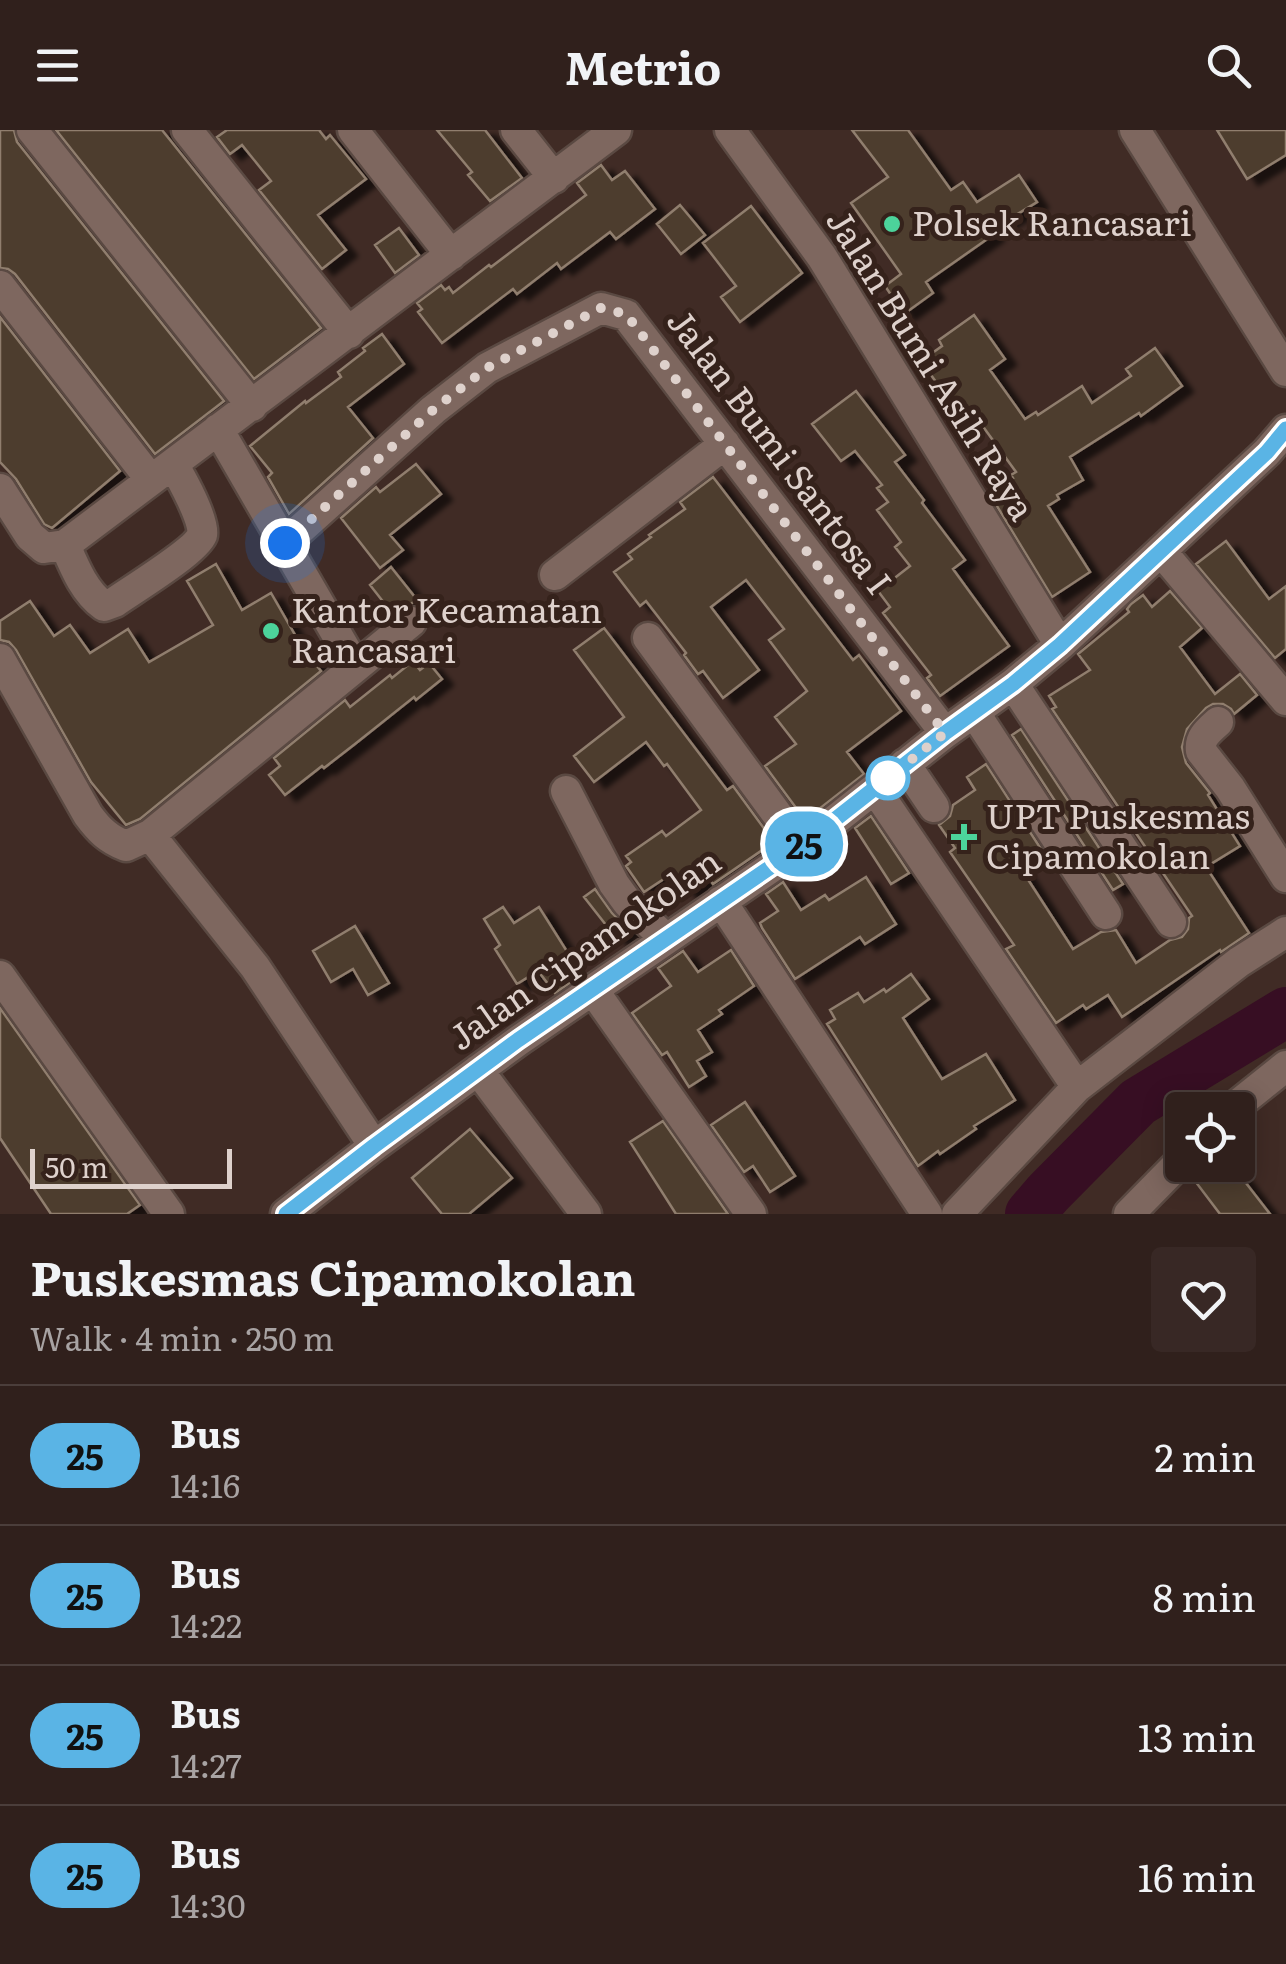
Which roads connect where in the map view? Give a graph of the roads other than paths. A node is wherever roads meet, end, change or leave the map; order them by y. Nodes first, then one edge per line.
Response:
1 (32, 130) edge
2 (188, 130) edge
3 (353, 130) edge
4 (516, 130) edge
5 (616, 130) edge
6 (730, 130) edge
7 (1134, 130) edge
8 (554, 178) junction
9 (452, 256) junction
10 (0, 286) edge
11 (348, 333) junction
12 (1286, 370) edge
13 (252, 406) junction
14 (218, 429) junction
15 (1286, 430) edge
16 (725, 444) junction
17 (162, 472) junction
18 (0, 490) edge
19 (285, 543) junction
20 (65, 544) junction
21 (1161, 551) junction
22 (556, 575) dead end
23 (411, 622) dead end
24 (648, 638) dead end
25 (1060, 645) junction
26 (0, 659) edge
27 (355, 666) junction
28 (1013, 684) junction
29 (1286, 700) edge
30 (974, 712) junction
31 (1218, 722) dead end
32 (945, 733) junction
33 (905, 764) junction
34 (874, 789) junction
35 (566, 791) dead end
36 (934, 807) dead end
37 (150, 835) junction
38 (800, 847) junction
39 (1286, 877) edge
40 (721, 900) junction
41 (1106, 914) dead end
42 (1171, 922) dead end
43 (1286, 932) edge
44 (666, 939) junction
45 (0, 976) edge
46 (593, 990) junction
47 (1286, 1066) edge
48 (478, 1070) junction
49 (1077, 1087) junction
50 (1254, 1092) edge
51 (374, 1146) junction
52 (1165, 1178) edge
53 (168, 1214) edge
54 (286, 1214) edge
55 (586, 1214) edge
56 (751, 1214) edge
57 (927, 1214) edge
58 (957, 1214) edge
59 (1130, 1214) edge

1 - 13 street
2 - 11 street
3 - 9 street
4 - 8 street
5 - 8 street
6 - 25 street, Jalan Bumi Asih Raya
7 - 12 street
8 - 9 street
9 - 11 street
10 - 17 street
11 - 13 street
13 - 14 street
14 - 17 street
14 - 19 street
15 - 21 street, Jalan Cipamokolan
16 - 19 street, Jalan Bumi Santosa I
16 - 22 street
16 - 32 street, Jalan Bumi Santosa I
17 - 20 street
17 - 20 street
18 - 20 street
19 - 27 street
21 - 25 street, Jalan Cipamokolan
21 - 29 street
23 - 27 street
24 - 38 street
25 - 28 street, Jalan Cipamokolan
26 - 37 street
27 - 37 street
28 - 30 street, Jalan Cipamokolan
28 - 42 street
30 - 32 street, Jalan Cipamokolan
30 - 41 street
31 - 39 street
32 - 33 street, Jalan Cipamokolan
33 - 34 street, Jalan Cipamokolan
33 - 36 street
34 - 38 street, Jalan Cipamokolan
34 - 49 street
35 - 44 street
37 - 51 street
38 - 40 street, Jalan Cipamokolan
40 - 44 street, Jalan Cipamokolan
40 - 57 street
43 - 49 street
44 - 46 street, Jalan Cipamokolan
45 - 53 street
46 - 48 street, Jalan Cipamokolan
46 - 56 street
47 - 50 street
48 - 51 street, Jalan Cipamokolan
48 - 55 street
49 - 58 street
51 - 54 street, Jalan Cipamokolan
52 - 59 street

